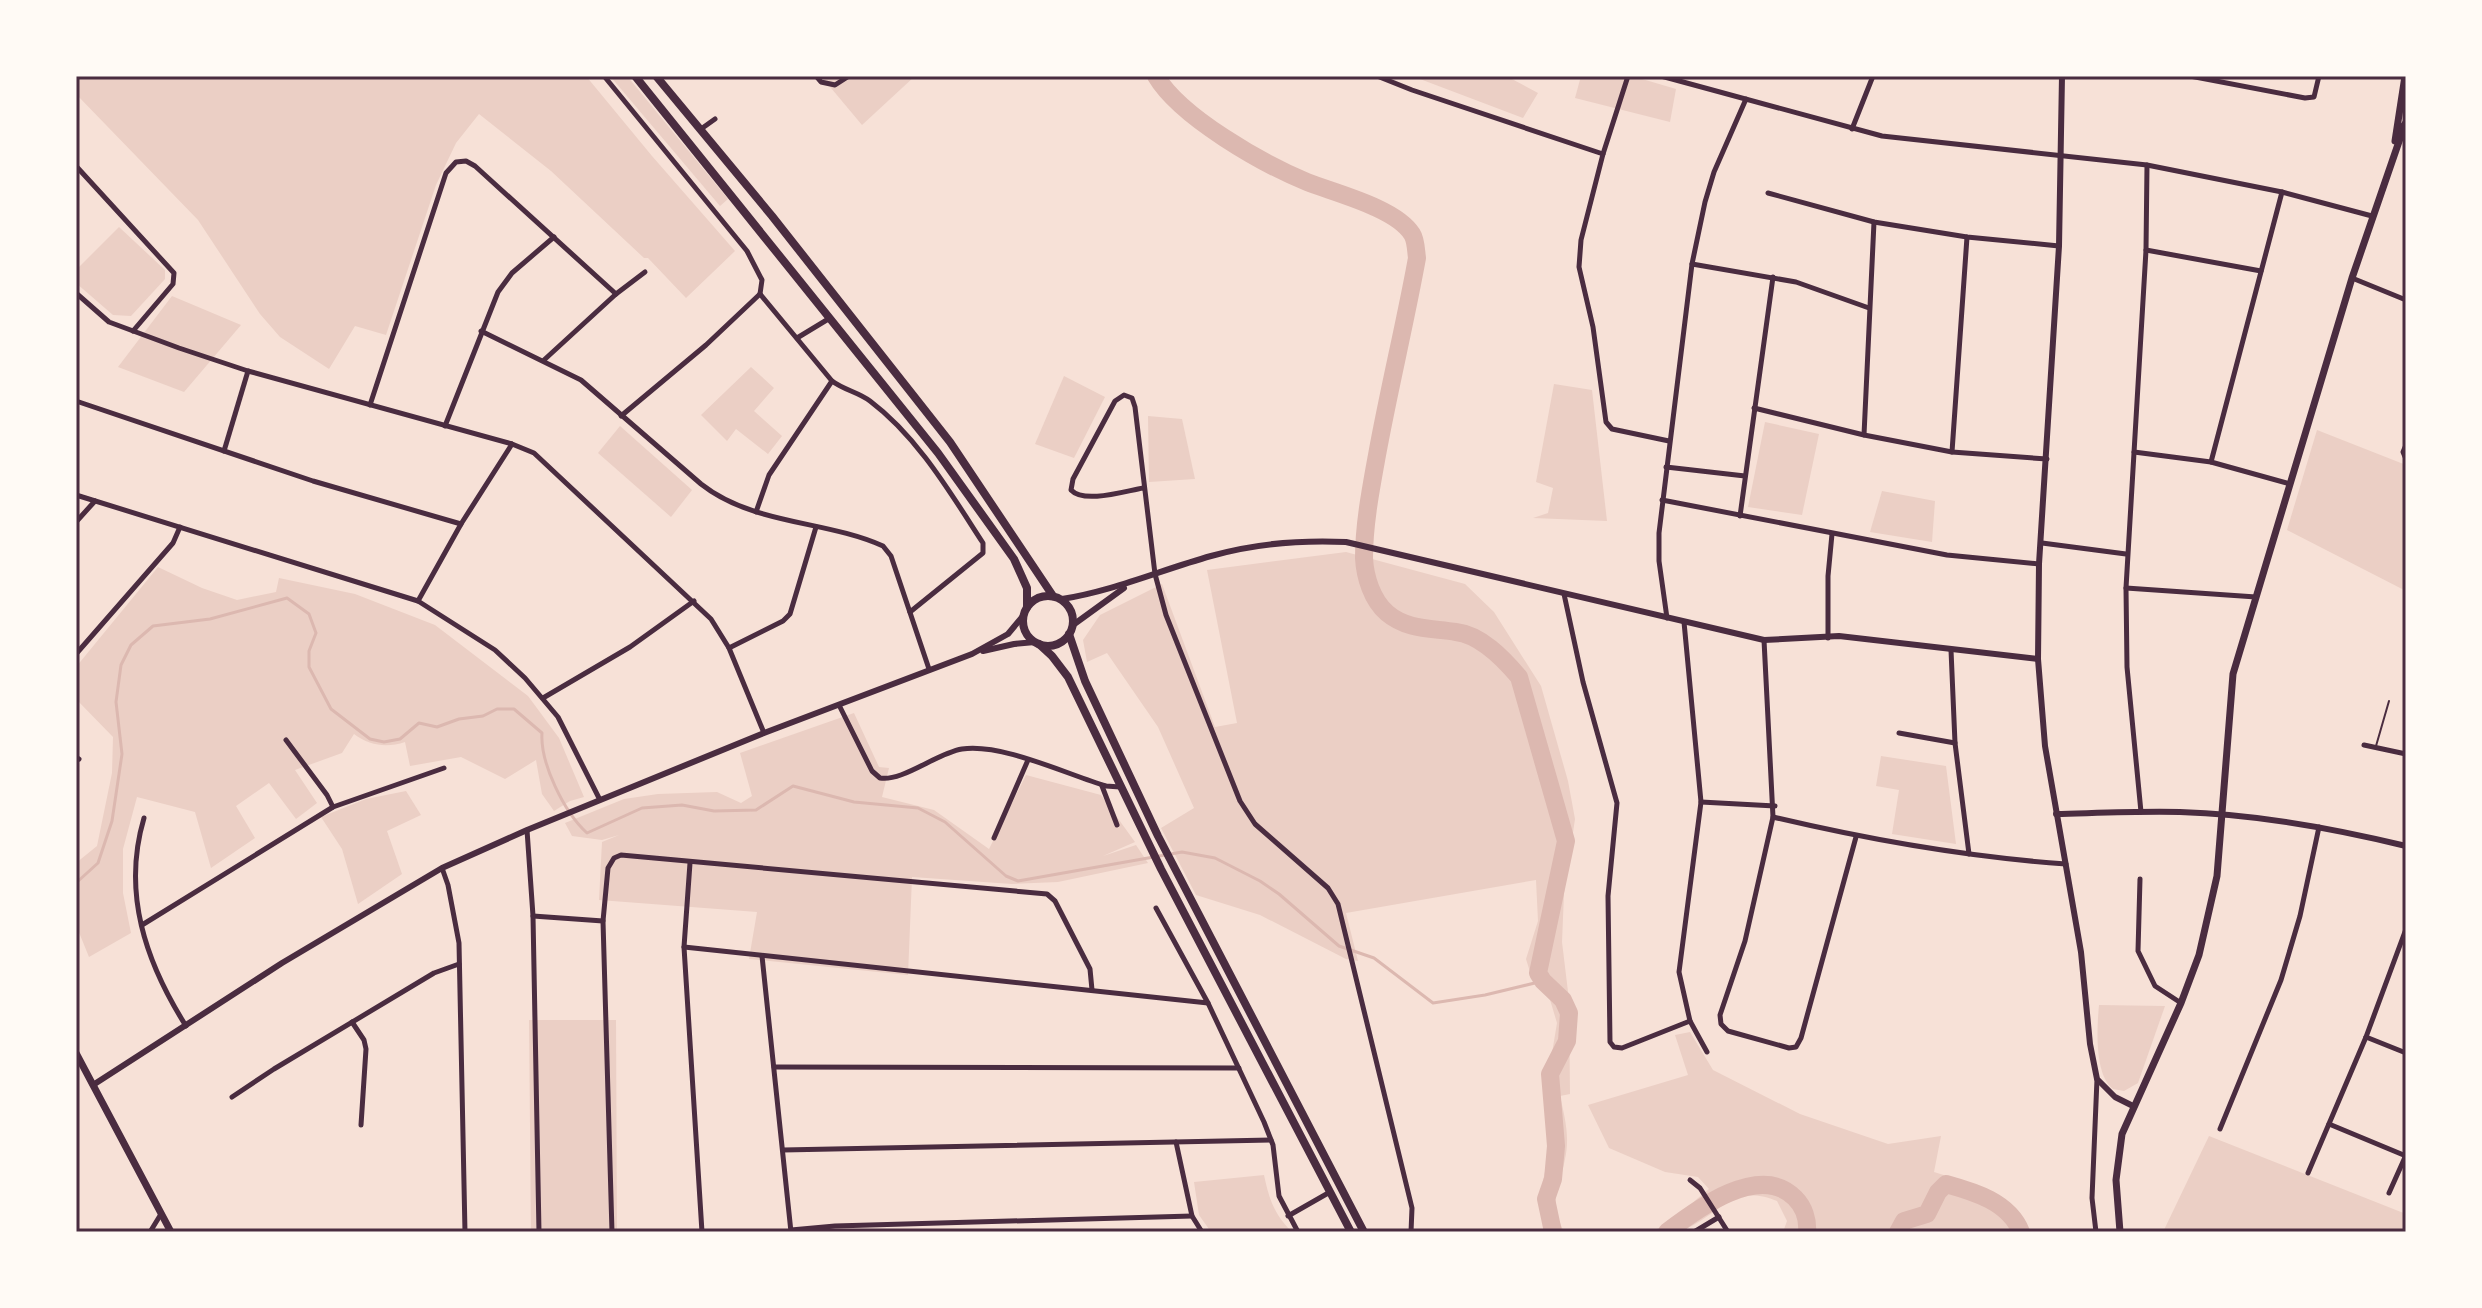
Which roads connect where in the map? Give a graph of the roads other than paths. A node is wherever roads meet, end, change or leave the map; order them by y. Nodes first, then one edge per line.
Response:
1 (604, 76) edge
2 (635, 76) edge
3 (656, 76) edge
4 (816, 76) edge
5 (849, 76) edge
6 (1377, 76) edge
7 (1628, 76) edge
8 (1661, 76) edge
9 (1873, 76) edge
10 (2062, 76) edge
11 (2190, 76) edge
12 (2319, 76) edge
13 (2405, 76) edge
14 (1746, 99) junction
15 (715, 119) dead end
16 (2405, 124) edge
17 (701, 129) junction
18 (1852, 129) junction
19 (1603, 154) junction
20 (2061, 154) junction
21 (2392, 163) junction
22 (2147, 165) junction
23 (76, 166) edge
24 (2282, 192) junction
25 (1768, 193) dead end
26 (2372, 216) junction
27 (1874, 222) junction
28 (554, 237) junction
29 (1967, 237) junction
30 (2059, 246) junction
31 (2146, 250) junction
32 (1692, 264) junction
33 (2261, 271) junction
34 (645, 272) dead end
35 (1773, 277) junction
36 (2352, 278) junction
37 (76, 293) edge
38 (616, 294) junction
39 (760, 294) junction
40 (2406, 300) edge
41 (1870, 308) junction
42 (830, 317) junction
43 (133, 331) junction
44 (481, 331) junction
45 (797, 338) junction
46 (544, 360) junction
47 (248, 371) junction
48 (832, 381) junction
49 (76, 401) edge
50 (370, 405) junction
51 (1754, 408) junction
52 (621, 416) junction
53 (445, 426) junction
54 (1864, 435) junction
55 (1669, 441) junction
56 (512, 444) junction
57 (2406, 445) edge
58 (224, 451) junction
59 (1952, 452) junction
60 (2134, 452) junction
61 (2405, 456) edge
62 (2047, 459) junction
63 (2211, 462) junction
64 (1666, 467) junction
65 (1745, 476) junction
66 (2290, 484) junction
67 (1143, 488) junction
68 (76, 495) edge
69 (1662, 500) junction
70 (95, 501) junction
71 (756, 512) junction
72 (1740, 516) junction
73 (76, 522) edge
74 (461, 524) junction
75 (180, 527) junction
76 (816, 527) junction
77 (1832, 534) junction
78 (2042, 543) junction
79 (2126, 554) junction
80 (2039, 564) junction
81 (1155, 574) junction
82 (1130, 584) junction
83 (2126, 588) junction
84 (1564, 594) junction
85 (2256, 597) junction
86 (1057, 598) junction
87 (418, 601) junction
88 (694, 601) junction
89 (910, 612) junction
90 (1025, 612) junction
91 (1667, 618) junction
92 (1684, 622) junction
93 (1071, 630) junction
94 (1828, 638) junction
95 (1764, 640) junction
96 (1037, 643) junction
97 (729, 648) junction
98 (1951, 650) junction
99 (76, 654) edge
100 (972, 654) junction
101 (2038, 659) junction
102 (929, 669) junction
103 (543, 698) junction
104 (2389, 701) dead end
105 (839, 705) junction
106 (764, 733) junction
107 (1899, 733) dead end
108 (286, 740) dead end
109 (1955, 743) junction
110 (2364, 745) dead end
111 (2376, 747) junction
112 (2406, 754) edge
113 (1028, 760) junction
114 (444, 768) dead end
115 (1102, 785) junction
116 (1121, 787) junction
117 (600, 800) junction
118 (1701, 802) junction
119 (1775, 806) junction
120 (333, 807) junction
121 (2141, 812) junction
122 (2056, 814) junction
123 (2222, 815) junction
124 (1773, 817) junction
125 (144, 818) dead end
126 (1117, 825) dead end
127 (2319, 827) junction
128 (527, 830) junction
129 (1856, 837) junction
130 (994, 838) dead end
131 (2406, 846) edge
132 (1969, 854) junction
133 (690, 863) junction
134 (2066, 864) junction
135 (442, 868) junction
136 (2140, 879) dead end
137 (1156, 908) dead end
138 (533, 916) junction
139 (603, 921) junction
140 (142, 925) junction
141 (2406, 929) edge
142 (2404, 938) edge
143 (684, 947) junction
144 (762, 956) junction
145 (459, 964) junction
146 (1092, 990) junction
147 (1208, 1003) junction
148 (2181, 1003) junction
149 (1690, 1021) junction
150 (352, 1022) junction
151 (186, 1026) junction
152 (2366, 1037) junction
153 (1707, 1052) dead end
154 (76, 1053) edge
155 (2406, 1053) edge
156 (774, 1067) junction
157 (1239, 1068) junction
158 (2097, 1079) junction
159 (93, 1085) junction
160 (232, 1097) dead end
161 (2133, 1106) junction
162 (2329, 1124) junction
163 (361, 1125) dead end
164 (2220, 1129) dead end
165 (1271, 1140) junction
166 (1176, 1142) junction
167 (783, 1150) junction
168 (2406, 1156) edge
169 (2308, 1173) dead end
170 (1690, 1180) dead end
171 (1330, 1192) junction
172 (2389, 1193) dead end
173 (161, 1214) junction
174 (1717, 1215) junction
175 (1192, 1216) junction
176 (1288, 1216) junction
177 (964, 1222) junction
178 (879, 1224) junction
179 (791, 1231) edge
180 (150, 1232) edge
181 (171, 1232) edge
182 (465, 1232) edge
183 (539, 1232) edge
184 (612, 1232) edge
185 (702, 1232) edge
186 (879, 1232) edge
187 (965, 1232) edge
188 (1202, 1232) edge
189 (1298, 1232) edge
190 (1351, 1232) edge
191 (1364, 1232) edge
192 (1411, 1232) edge
193 (1694, 1232) edge
194 (1728, 1232) edge
195 (2096, 1232) edge
196 (2120, 1232) edge

1 - 39 street
2 - 42 main road
3 - 17 main road
4 - 5 street
6 - 19 street
7 - 19 street
8 - 14 street
9 - 18 street
10 - 20 street
11 - 12 street
13 - 21 main road
14 - 18 street
14 - 32 street
15 - 17 street
16 - 21 main road
17 - 86 main road
18 - 20 street
19 - 55 street
20 - 22 street
20 - 30 street
21 - 26 main road
22 - 24 street
22 - 31 street
23 - 43 street
24 - 26 street
24 - 33 street
25 - 27 street
26 - 36 main road
27 - 29 street
27 - 41 street
28 - 38 street
28 - 44 street
28 - 50 street
29 - 30 street
29 - 59 street
30 - 62 street
31 - 33 street
31 - 60 street
32 - 35 street
32 - 55 street
33 - 63 street
34 - 38 street
35 - 41 street
35 - 51 street
36 - 40 street
36 - 66 main road
37 - 43 street
38 - 46 street
39 - 45 street
39 - 52 street
41 - 54 street
42 - 45 street
42 - 90 main road
43 - 47 street
44 - 46 street
44 - 53 street
45 - 48 street
46 - 52 street
47 - 50 street
47 - 58 street
48 - 71 street
48 - 89 street
49 - 58 street
50 - 53 street
51 - 54 street
51 - 65 street
52 - 71 street
53 - 56 street
54 - 59 street
55 - 64 street
56 - 74 street
56 - 88 street
57 - 61 street
58 - 74 street
59 - 62 street
60 - 63 street
60 - 79 street
62 - 78 street
63 - 66 street
64 - 65 street
64 - 69 street
65 - 72 street
66 - 85 main road
67 - 67 street
67 - 81 street
68 - 70 street
69 - 72 street
69 - 91 street
70 - 73 street
70 - 75 street
71 - 76 street
72 - 77 street
74 - 87 street
75 - 87 street
75 - 99 street
76 - 89 street
76 - 97 street
77 - 80 street
77 - 94 street
78 - 79 street
78 - 80 street
79 - 83 street
80 - 101 street
81 - 82 street
81 - 84 street
81 - 192 street
82 - 86 street
82 - 93 street
83 - 85 street
83 - 121 street
84 - 91 street
84 - 149 street
85 - 123 main road
86 - 90 main road
86 - 93 main road
87 - 103 street
88 - 97 street
88 - 103 street
89 - 102 street
90 - 96 main road
90 - 100 street
91 - 92 street
92 - 95 street
92 - 118 street
93 - 96 main road
93 - 191 main road
94 - 95 street
94 - 98 street
95 - 119 street
96 - 100 street
96 - 116 main road
97 - 106 street
98 - 101 street
98 - 109 street
100 - 102 street
101 - 122 street
102 - 105 street
103 - 117 street
104 - 111 lane
105 - 106 street
105 - 113 street
106 - 117 street
107 - 109 street
108 - 120 street
109 - 132 street
110 - 111 street
111 - 112 street
113 - 115 street
113 - 130 street
114 - 120 street
115 - 116 street
115 - 126 street
116 - 171 main road
117 - 128 street
118 - 119 street
118 - 149 street
119 - 124 street
120 - 140 street
121 - 122 street
121 - 123 street
122 - 134 street
123 - 127 street
123 - 148 main road
124 - 129 street
124 - 129 street
125 - 140 street
127 - 131 street
127 - 164 street
128 - 135 street
128 - 138 street
129 - 132 street
132 - 134 street
133 - 139 street
133 - 143 street
133 - 146 street
134 - 158 street
135 - 145 street
135 - 151 street
136 - 148 street
137 - 147 street
138 - 139 street
138 - 183 street
139 - 184 street
140 - 151 street
141 - 142 street
142 - 152 street
143 - 144 street
143 - 185 street
144 - 146 street
144 - 156 street
145 - 150 street
145 - 182 street
146 - 147 street
147 - 157 street
148 - 161 main road
149 - 153 street
150 - 160 street
150 - 163 street
151 - 159 street
152 - 155 street
152 - 162 street
154 - 159 main road
156 - 157 street
156 - 167 street
157 - 165 street
158 - 161 street
158 - 195 street
159 - 173 main road
161 - 196 main road
162 - 168 street
162 - 169 street
165 - 166 street
165 - 176 street
166 - 167 street
166 - 175 street
167 - 179 street
168 - 172 street
170 - 174 street
171 - 176 street
171 - 190 main road
173 - 180 street
173 - 181 main road
174 - 193 street
174 - 194 street
175 - 177 street
175 - 188 street
176 - 189 street
177 - 178 street
177 - 187 street
178 - 179 street
178 - 186 street

